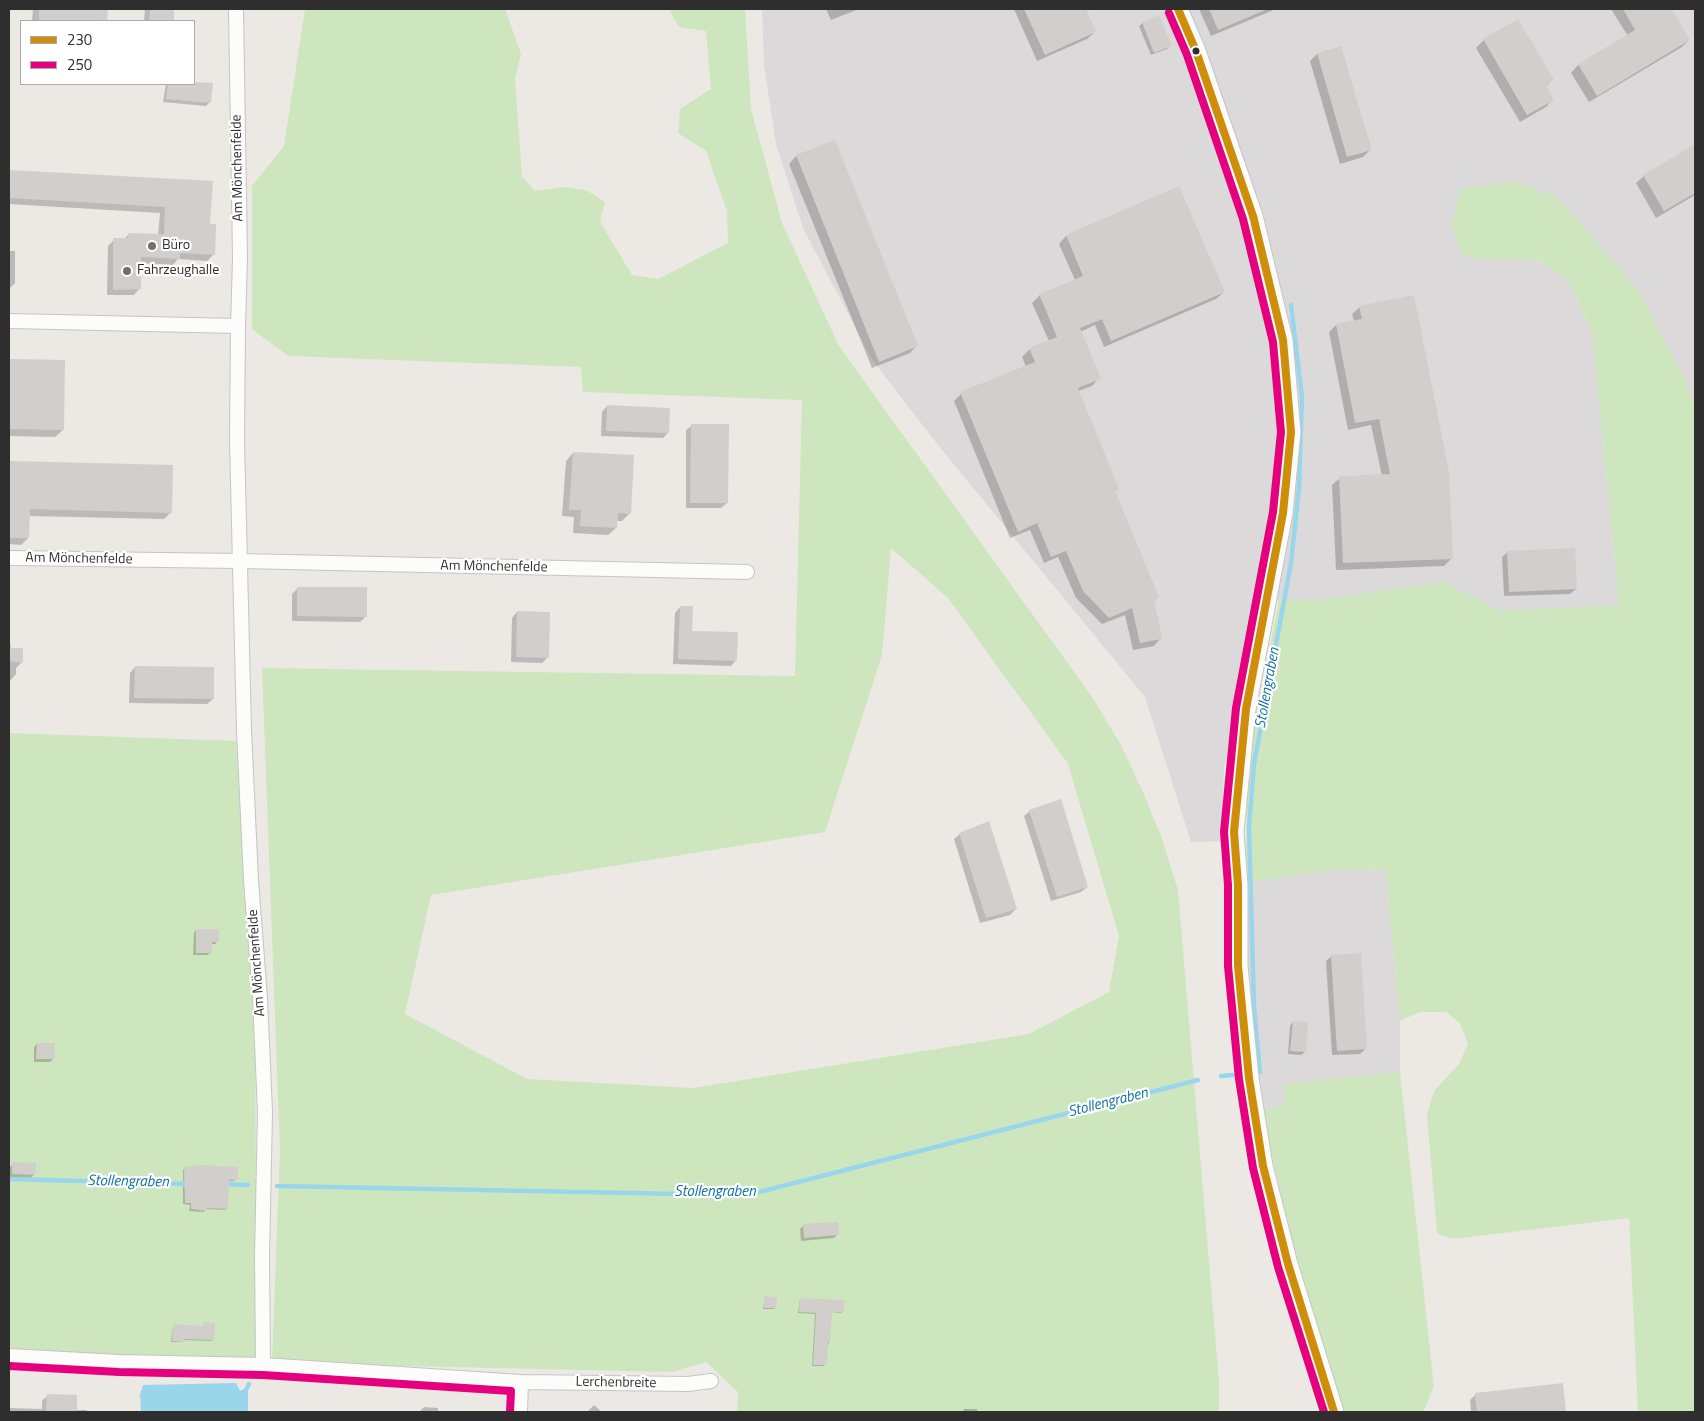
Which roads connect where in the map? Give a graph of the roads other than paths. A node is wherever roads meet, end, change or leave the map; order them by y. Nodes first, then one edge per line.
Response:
1 (236, 9) edge
2 (1178, 9) edge
3 (9, 321) edge
4 (238, 326) junction
5 (9, 558) edge
6 (240, 561) junction
7 (747, 572) dead end
8 (9, 1356) edge
9 (263, 1365) junction
10 (711, 1381) dead end
11 (520, 1382) junction
12 (520, 1412) edge
13 (1334, 1412) edge

1 - 4 street, Am Mönchenfelde
2 - 13 street
3 - 4 street
4 - 6 street, Am Mönchenfelde
5 - 6 street, Am Mönchenfelde
6 - 7 street, Am Mönchenfelde
6 - 9 street, Am Mönchenfelde
8 - 9 street, Lerchenbreite
9 - 11 street, Lerchenbreite
10 - 11 street, Lerchenbreite
11 - 12 street

